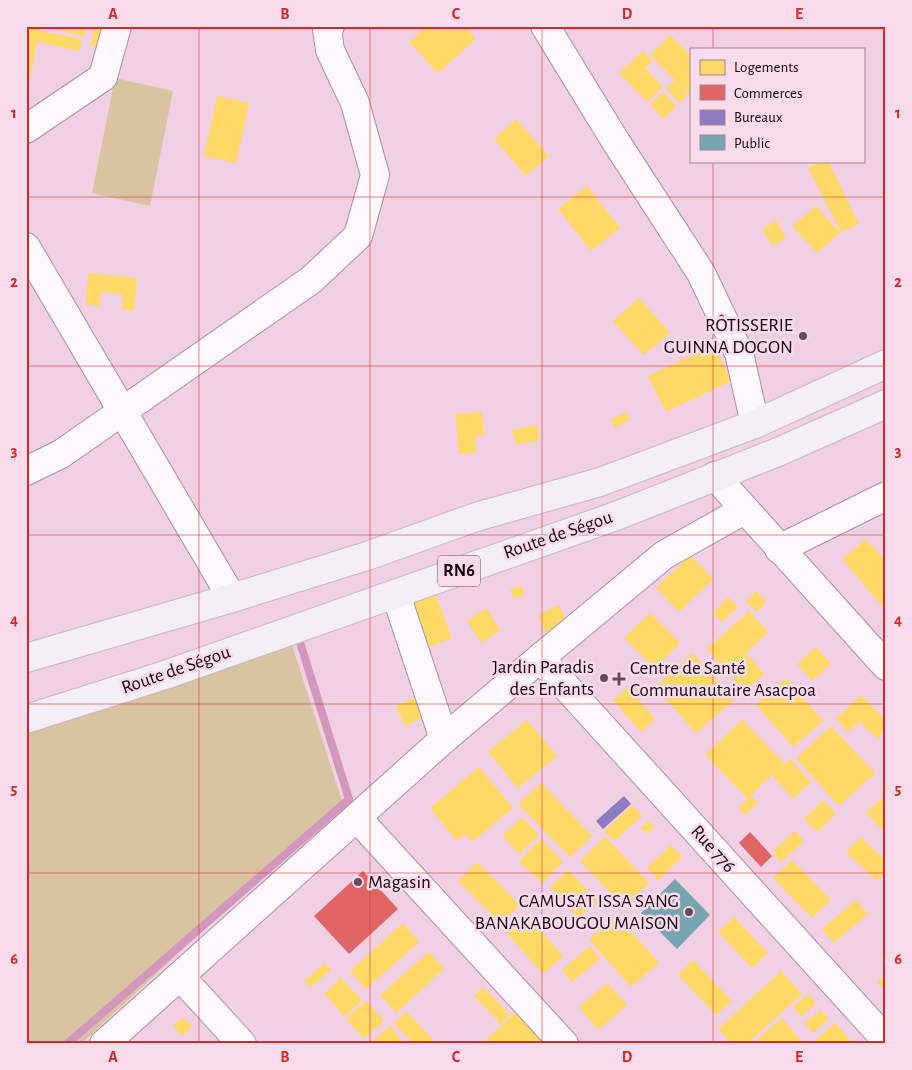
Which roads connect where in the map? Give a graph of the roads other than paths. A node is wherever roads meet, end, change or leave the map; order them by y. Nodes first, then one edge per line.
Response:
1 (117, 26) edge
2 (545, 26) edge
3 (327, 27) edge
4 (26, 129) edge
5 (26, 247) edge
6 (886, 364) edge
7 (886, 404) edge
8 (123, 410) junction
9 (755, 424) junction
10 (26, 471) edge
11 (715, 476) junction
12 (886, 496) edge
13 (744, 510) junction
14 (779, 548) junction
15 (396, 594) junction
16 (232, 598) junction
17 (26, 658) edge
18 (540, 658) junction
19 (886, 666) edge
20 (26, 719) edge
21 (444, 739) junction
22 (357, 818) junction
23 (180, 976) junction
24 (886, 1040) edge
25 (104, 1044) edge
26 (242, 1044) edge
27 (564, 1044) edge

1 - 4 street
2 - 9 street
3 - 8 street
5 - 8 street
6 - 9 highway, Route de Ségou / RN6
7 - 11 highway, Route de Ségou / RN6
8 - 10 street
8 - 16 street
9 - 16 highway, Route de Ségou / RN6
11 - 13 street
11 - 15 highway, Route de Ségou / RN6
12 - 14 street
13 - 14 street
13 - 18 street
14 - 19 street
15 - 20 highway, Route de Ségou / RN6
15 - 21 street
16 - 17 highway, Route de Ségou / RN6
18 - 21 street
18 - 24 street, Rue 776
21 - 22 street
22 - 23 street
22 - 27 street
23 - 25 street
23 - 26 street

